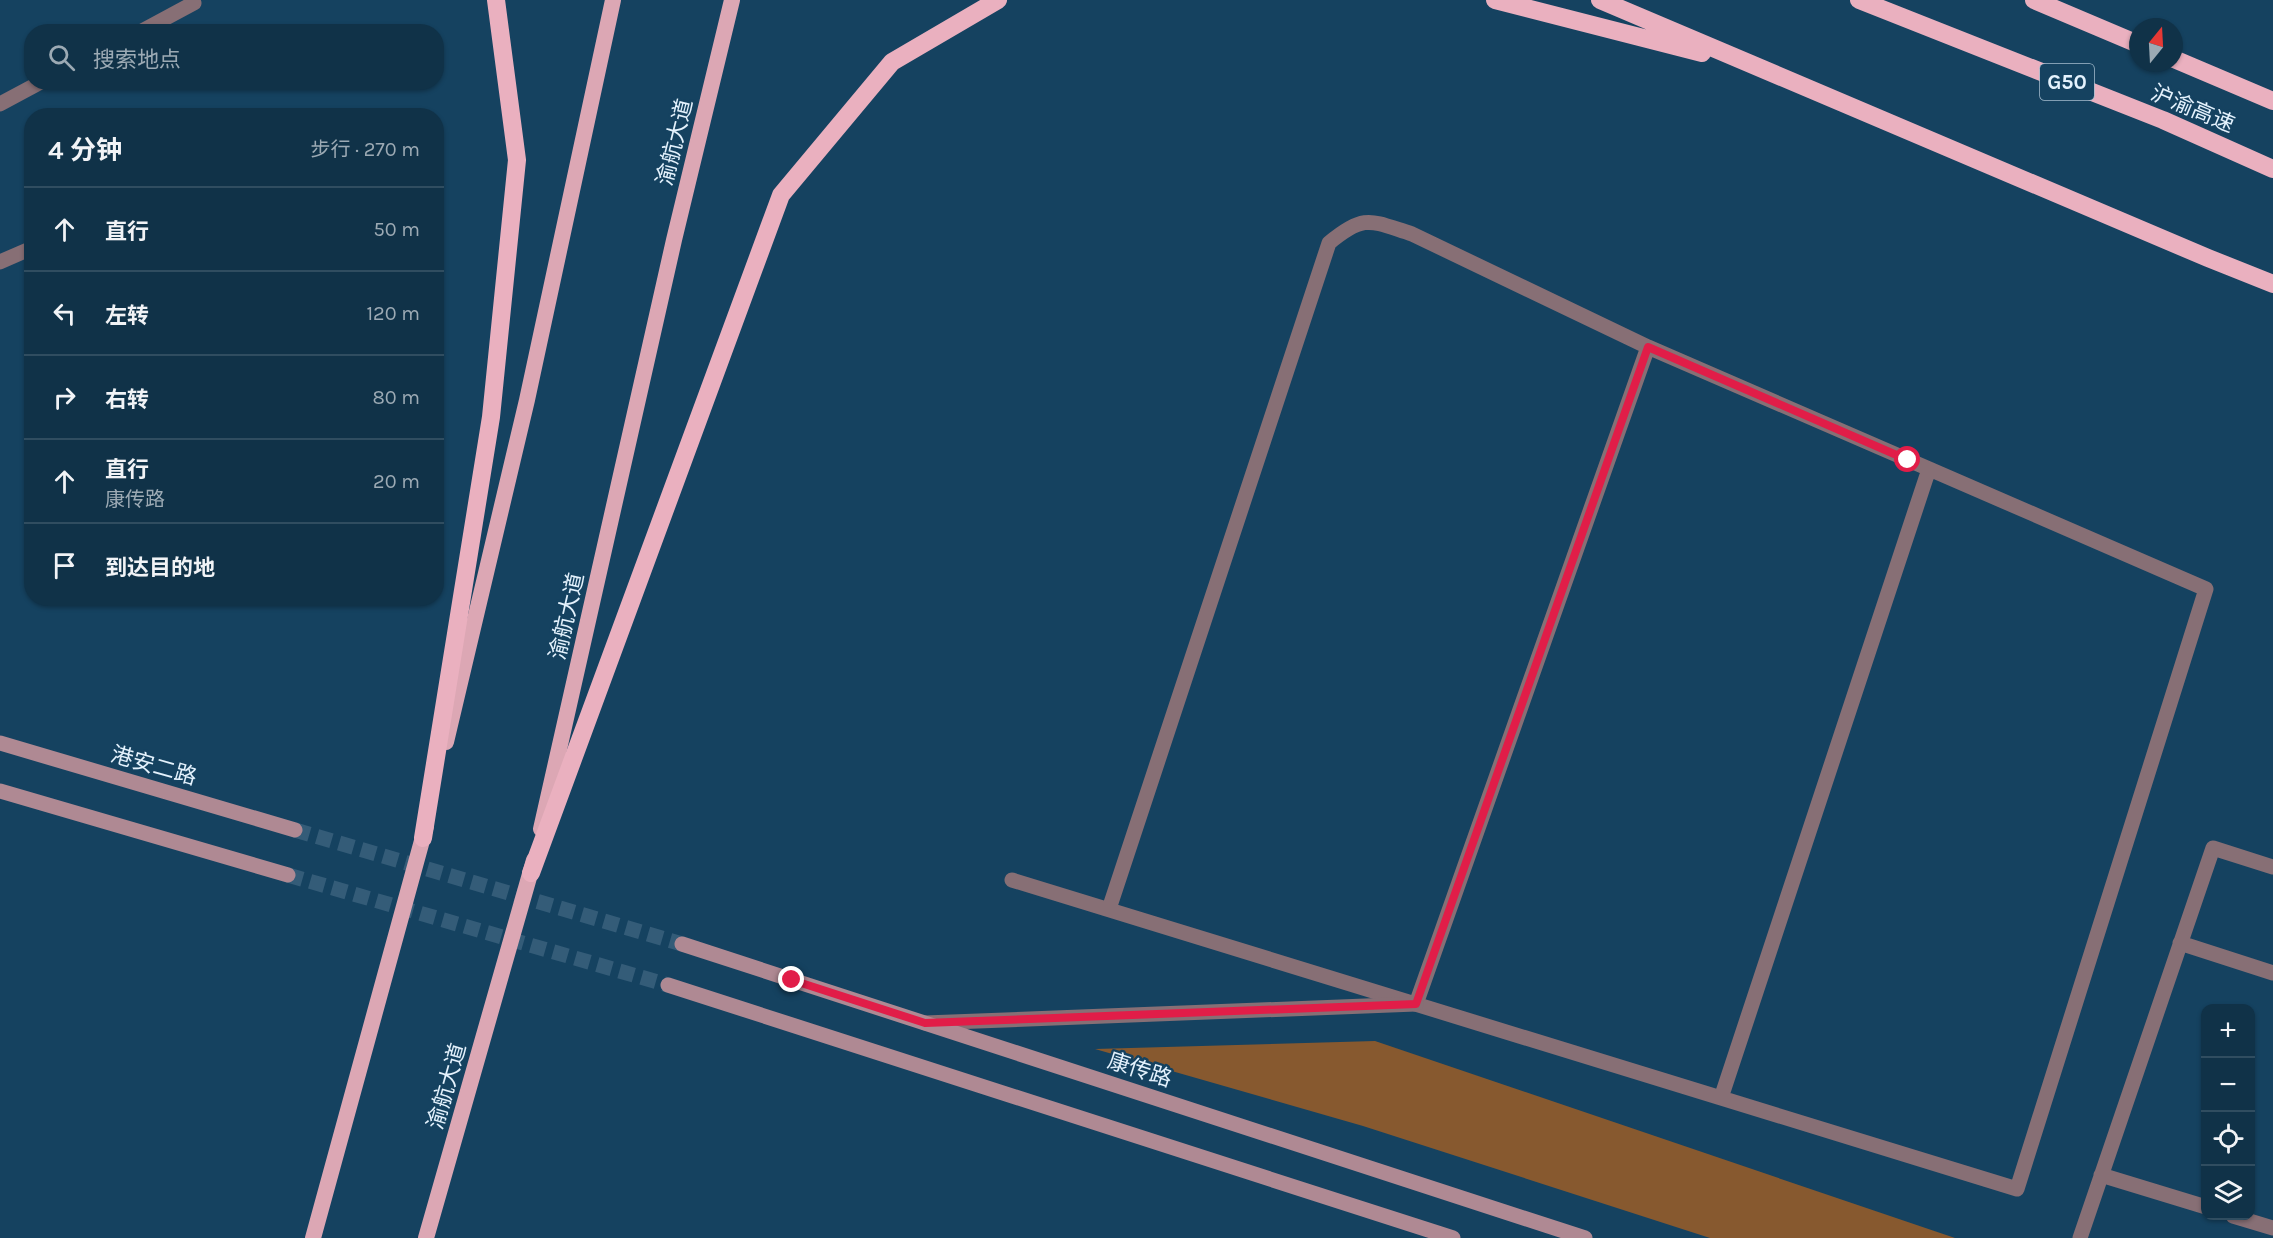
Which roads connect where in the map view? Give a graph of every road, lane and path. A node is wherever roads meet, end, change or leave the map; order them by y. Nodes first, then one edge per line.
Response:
1 (192, 0) edge
2 (496, 0) edge
3 (613, 0) edge
4 (732, 0) edge
5 (998, 0) edge
6 (1495, 0) edge
7 (1600, 0) edge
8 (1858, 0) edge
9 (2034, 0) edge
10 (155, 24) edge
11 (2129, 40) edge
12 (2183, 63) edge
13 (1759, 68) junction
14 (26, 90) edge
15 (2273, 101) edge
16 (0, 104) edge
17 (2273, 169) edge
18 (24, 252) edge
19 (0, 262) edge
20 (2273, 284) edge
21 (1648, 347) junction
22 (1929, 469) junction
23 (0, 743) edge
24 (0, 791) edge
25 (295, 830) tunnel mouth
26 (423, 838) junction
27 (2273, 867) edge
28 (531, 873) junction
29 (288, 875) tunnel mouth
30 (1012, 880) dead end
31 (1109, 909) junction
32 (2180, 943) junction
33 (681, 944) tunnel mouth
34 (2273, 973) edge
35 (668, 985) tunnel mouth
36 (1416, 1004) junction
37 (925, 1023) junction
38 (1721, 1098) junction
39 (2101, 1175) junction
40 (2201, 1206) edge
41 (2248, 1220) edge
42 (2273, 1228) edge
43 (313, 1238) edge
44 (426, 1238) edge
45 (1453, 1238) edge
46 (1585, 1238) edge
47 (2080, 1238) edge

1 - 10 street
2 - 26 highway
3 - 26 highway
4 - 28 highway, 渝航大道
5 - 28 highway
6 - 13 highway
7 - 13 highway
8 - 17 highway, 沪渝高速 / G50
9 - 11 highway
12 - 15 highway, 沪渝高速
13 - 20 highway
14 - 16 street
18 - 19 street
21 - 22 street
21 - 31 street
21 - 36 street
22 - 38 street
22 - 38 street
23 - 25 main road, 港安二路
24 - 29 main road
26 - 43 highway
27 - 32 street
28 - 44 highway, 渝航大道
30 - 31 street
31 - 36 street
32 - 34 street
32 - 39 street
33 - 37 main road, 康传路
35 - 45 main road
36 - 37 street
36 - 38 street
37 - 46 main road, 康传路
39 - 40 street
39 - 47 street
41 - 42 street

